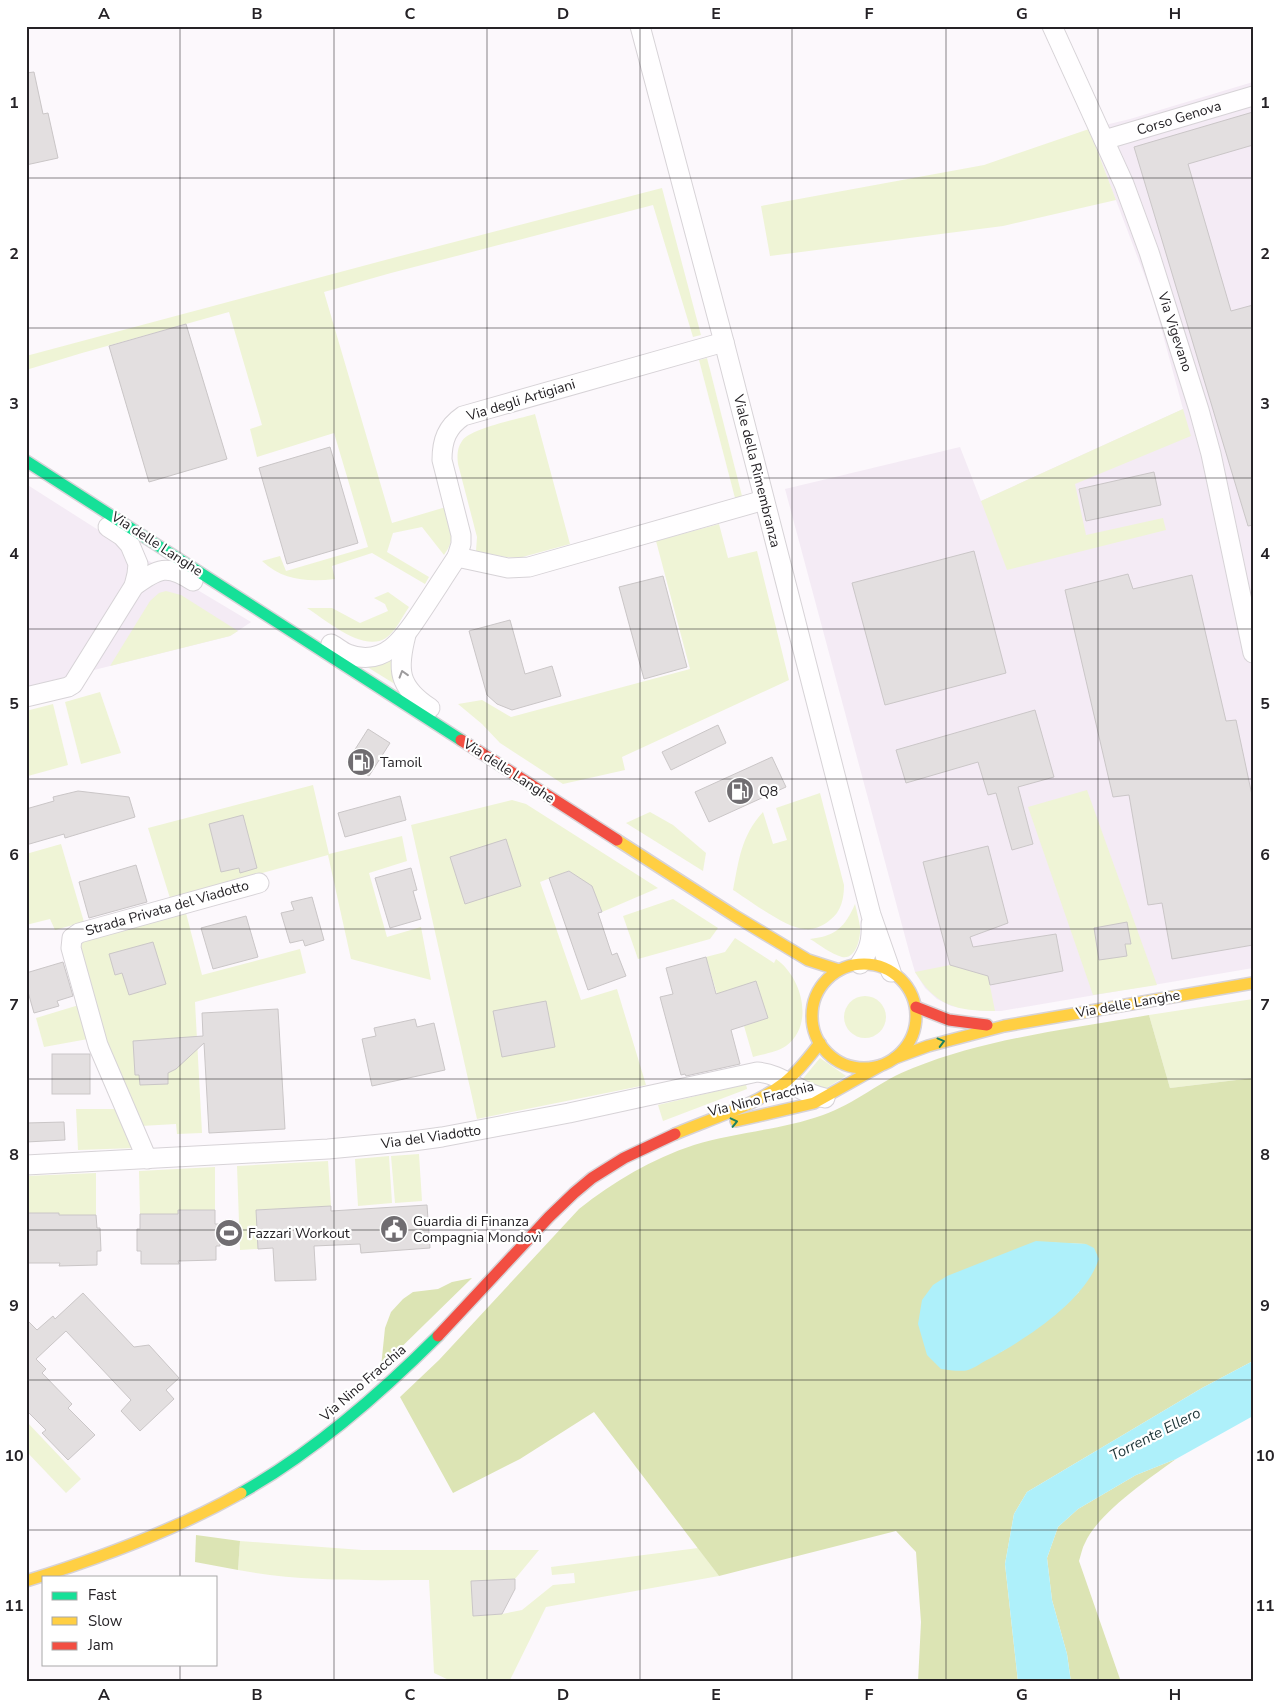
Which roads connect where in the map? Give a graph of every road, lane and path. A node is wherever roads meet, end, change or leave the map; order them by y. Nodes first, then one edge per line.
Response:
1 (640, 26) edge
2 (1052, 26) edge
3 (1253, 96) edge
4 (1104, 140) junction
5 (724, 342) junction
6 (26, 461) edge
7 (69, 488) junction
8 (764, 500) junction
9 (457, 557) junction
10 (134, 586) junction
11 (244, 600) junction
12 (406, 635) junction
13 (302, 638) junction
14 (1253, 653) edge
15 (26, 697) edge
16 (455, 736) junction
17 (259, 882) dead end
18 (871, 916) junction
19 (774, 941) junction
20 (860, 964) junction
21 (839, 970) junction
22 (891, 972) junction
23 (1253, 983) edge
24 (818, 994) junction
25 (916, 1007) junction
26 (1004, 1026) junction
27 (820, 1043) junction
28 (895, 1058) junction
29 (882, 1065) junction
30 (786, 1082) junction
31 (825, 1098) junction
32 (669, 1136) junction
33 (147, 1159) junction
34 (26, 1165) edge
35 (42, 1576) edge
36 (42, 1576) edge
37 (26, 1581) edge

1 - 5 street, Viale della Rimembranza
2 - 4 street, Via Vigevano
3 - 4 street, Corso Genova
4 - 14 street, Via Vigevano
5 - 8 street, Viale della Rimembranza
5 - 9 street, Via degli Artigiani
6 - 7 main road, Via delle Langhe
7 - 10 street, Via delle Langhe
7 - 11 main road, Via delle Langhe
8 - 9 street
8 - 18 street, Viale della Rimembranza
9 - 12 street, Via degli Artigiani
10 - 11 street, Via delle Langhe
10 - 15 street, Via delle Langhe
11 - 13 main road, Via delle Langhe
12 - 13 street, Via degli Artigiani
16 -> 12 street, Via degli Artigiani
13 - 16 main road, Via delle Langhe
16 - 19 main road, Via delle Langhe
17 - 33 street, Strada Privata del Viadotto
18 - 20 street
18 - 22 street
19 - 21 main road, Via delle Langhe
19 - 24 main road, Via delle Langhe
20 - 21 main road, Via delle Langhe
20 - 22 main road, Via delle Langhe
21 - 24 main road, Via delle Langhe
22 - 25 main road, Via delle Langhe
23 - 26 main road, Via delle Langhe
24 - 27 main road, Via delle Langhe
25 - 26 main road, Via delle Langhe
25 - 28 main road, Via delle Langhe
28 -> 26 main road, Via delle Langhe
27 - 29 main road, Via delle Langhe
27 - 30 main road, Via Nino Fracchia
28 - 29 main road, Via delle Langhe
29 - 31 main road, Via Nino Fracchia
30 - 31 street, Via del Viadotto
30 - 32 main road, Via Nino Fracchia
30 - 33 street, Via del Viadotto
32 -> 31 main road, Via Nino Fracchia
32 - 35 main road, Via Nino Fracchia
33 - 34 street, Via del Viadotto
36 - 37 main road, Via Nino Fracchia

